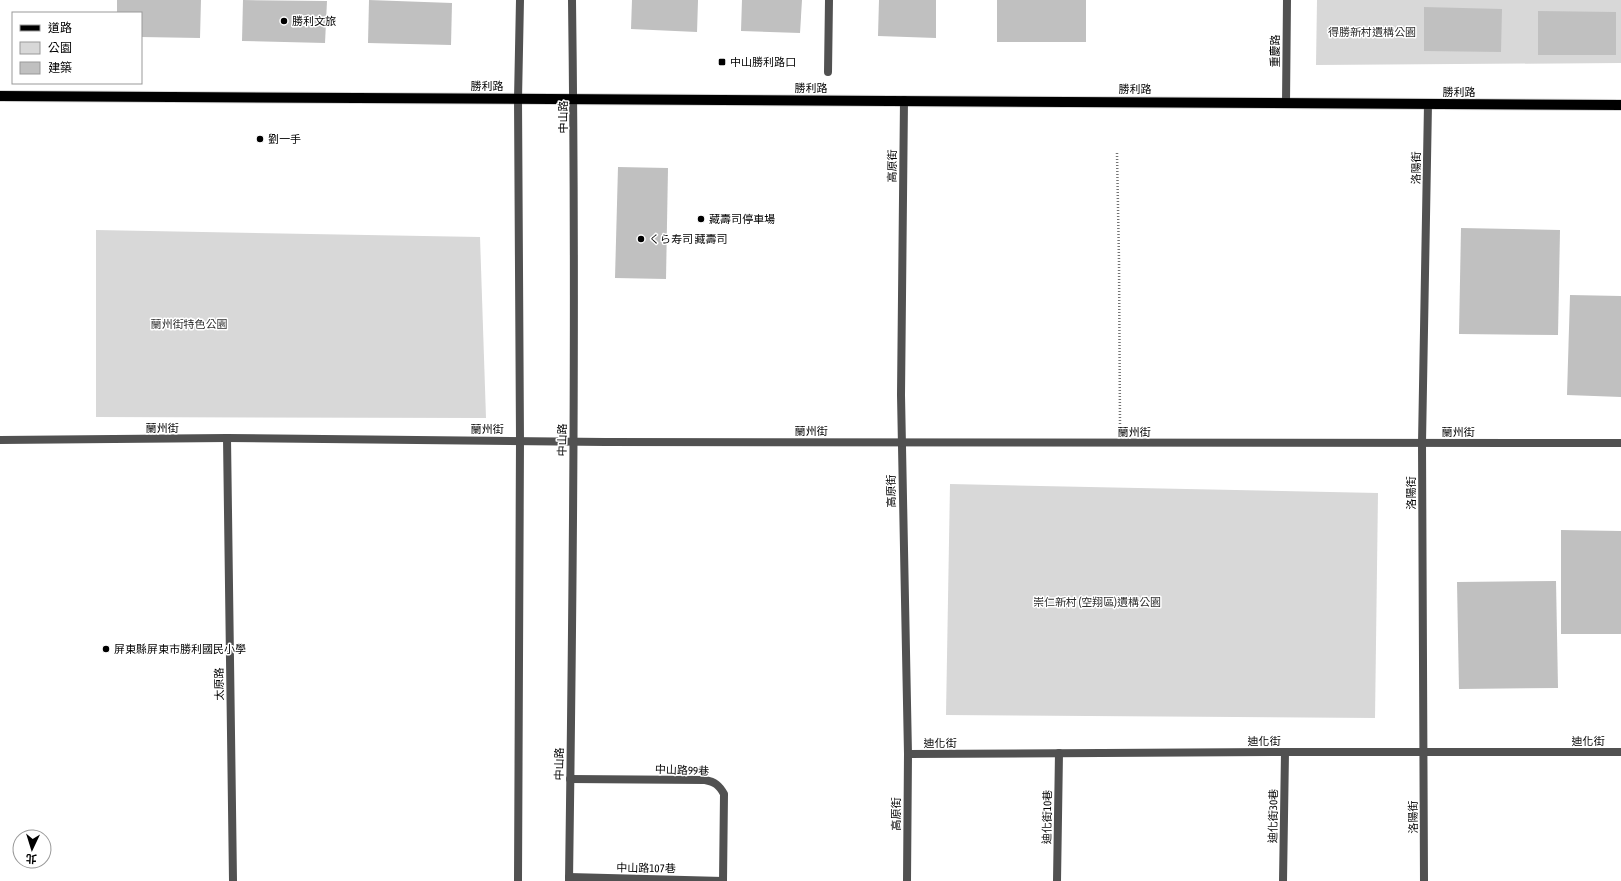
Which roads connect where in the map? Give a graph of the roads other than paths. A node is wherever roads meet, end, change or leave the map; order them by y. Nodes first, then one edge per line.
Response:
1 (520, 0) edge
2 (572, 0) edge
3 (829, 0) edge
4 (1287, 0) edge
5 (828, 72) dead end
6 (0, 96) edge
7 (518, 99) junction
8 (574, 99) junction
9 (904, 100) junction
10 (1286, 103) junction
11 (1428, 104) junction
12 (1621, 105) edge
13 (227, 438) junction
14 (0, 440) edge
15 (520, 440) junction
16 (573, 441) junction
17 (901, 442) junction
18 (1422, 443) junction
19 (1621, 443) edge
20 (1285, 752) junction
21 (1423, 752) junction
22 (1621, 752) edge
23 (1060, 753) junction
24 (908, 754) junction
25 (570, 779) junction
26 (569, 879) edge
27 (233, 881) edge
28 (518, 881) edge
29 (723, 881) edge
30 (907, 881) edge
31 (1057, 881) edge
32 (1283, 881) edge
33 (1424, 881) edge

1 - 7 street
2 - 8 street, 中山路
3 - 5 street
4 - 10 street, 重慶路
6 - 7 main road, 勝利路
7 - 8 main road, 勝利路
7 - 15 street
8 - 9 main road, 勝利路
8 - 16 street, 中山路
9 - 10 main road, 勝利路
9 - 17 street, 高原街
10 - 11 main road, 勝利路
11 - 12 main road, 勝利路
11 - 18 street, 洛陽街
13 - 14 street, 蘭州街
13 - 15 street, 蘭州街
13 - 27 street, 太原路
15 - 16 street, 蘭州街
15 - 28 street
16 - 17 street, 蘭州街
16 - 25 street, 中山路
17 - 18 street, 蘭州街
17 - 24 street, 高原街
18 - 19 street, 蘭州街
18 - 21 street, 洛陽街
20 - 21 street, 迪化街
20 - 23 street, 迪化街
20 - 32 street, 迪化街30巷
21 - 22 street, 迪化街
21 - 33 street, 洛陽街
23 - 24 street, 迪化街
23 - 31 street, 迪化街10巷
24 - 30 street, 高原街
25 - 26 street, 中山路
25 - 29 street, 中山路99巷
26 - 29 street, 中山路107巷

